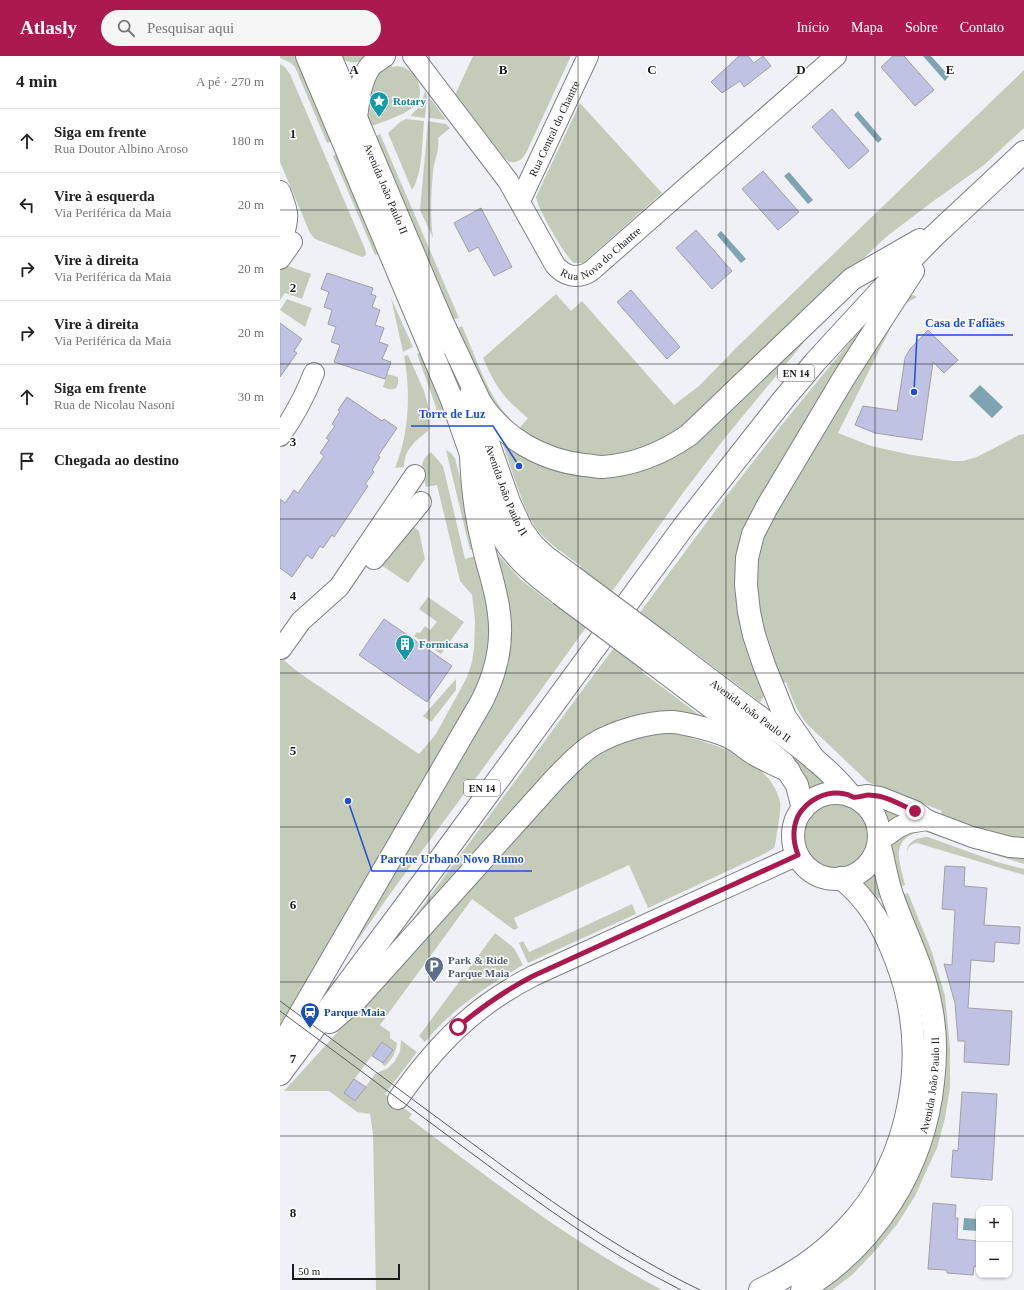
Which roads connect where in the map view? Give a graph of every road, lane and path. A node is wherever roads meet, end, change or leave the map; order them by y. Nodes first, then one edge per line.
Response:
1 (307, 56) edge
2 (413, 56) edge
3 (588, 56) edge
4 (836, 56) edge
5 (331, 58) edge
6 (377, 62) edge
7 (356, 118) junction
8 (1024, 141) edge
9 (1024, 152) edge
10 (280, 191) edge
11 (520, 201) junction
12 (285, 238) edge
13 (927, 238) junction
14 (280, 259) edge
15 (445, 328) junction
16 (314, 373) dead end
17 (280, 436) edge
18 (471, 455) junction
19 (415, 475) dead end
20 (421, 502) dead end
21 (374, 560) dead end
22 (567, 586) junction
23 (282, 649) dead end
24 (656, 653) junction
25 (814, 759) junction
26 (789, 771) junction
27 (853, 797) junction
28 (803, 809) junction
29 (927, 820) junction
30 (879, 842) junction
31 (1024, 848) edge
32 (798, 855) junction
33 (842, 878) junction
34 (284, 1062) edge
35 (398, 1099) dead end
36 (760, 1290) edge
37 (802, 1290) edge

1 - 18 main road, Avenida João Paulo II
2 - 11 street, Rua Nova do Chantre
3 - 11 street, Rua Central do Chantre
4 - 11 street, Rua Nova do Chantre
5 - 6 main road
5 - 7 main road, Avenida João Paulo II
6 - 7 main road
7 - 15 main road, Avenida João Paulo II
8 - 13 main road, EN 14
9 - 13 main road, EN 14
10 - 12 street
12 - 14 street
13 - 15 main road
13 - 25 main road
13 - 34 main road, EN 14
15 - 22 main road, Avenida João Paulo II
16 - 17 street
18 - 22 main road, Avenida João Paulo II
18 - 34 main road
19 - 23 street
20 - 21 street
22 - 24 main road, Avenida João Paulo II, bridge
24 - 25 main road, Avenida João Paulo II
24 - 26 main road, Avenida João Paulo II
25 - 27 main road, Avenida João Paulo II
26 - 28 main road, Avenida João Paulo II
26 - 34 main road
27 - 28 main road
27 - 29 street
27 - 30 main road
28 - 32 main road
29 - 30 street
29 - 31 street
30 - 33 main road
30 - 37 main road, Avenida João Paulo II
32 - 33 main road
32 - 35 street
33 - 36 main road, Avenida João Paulo II

